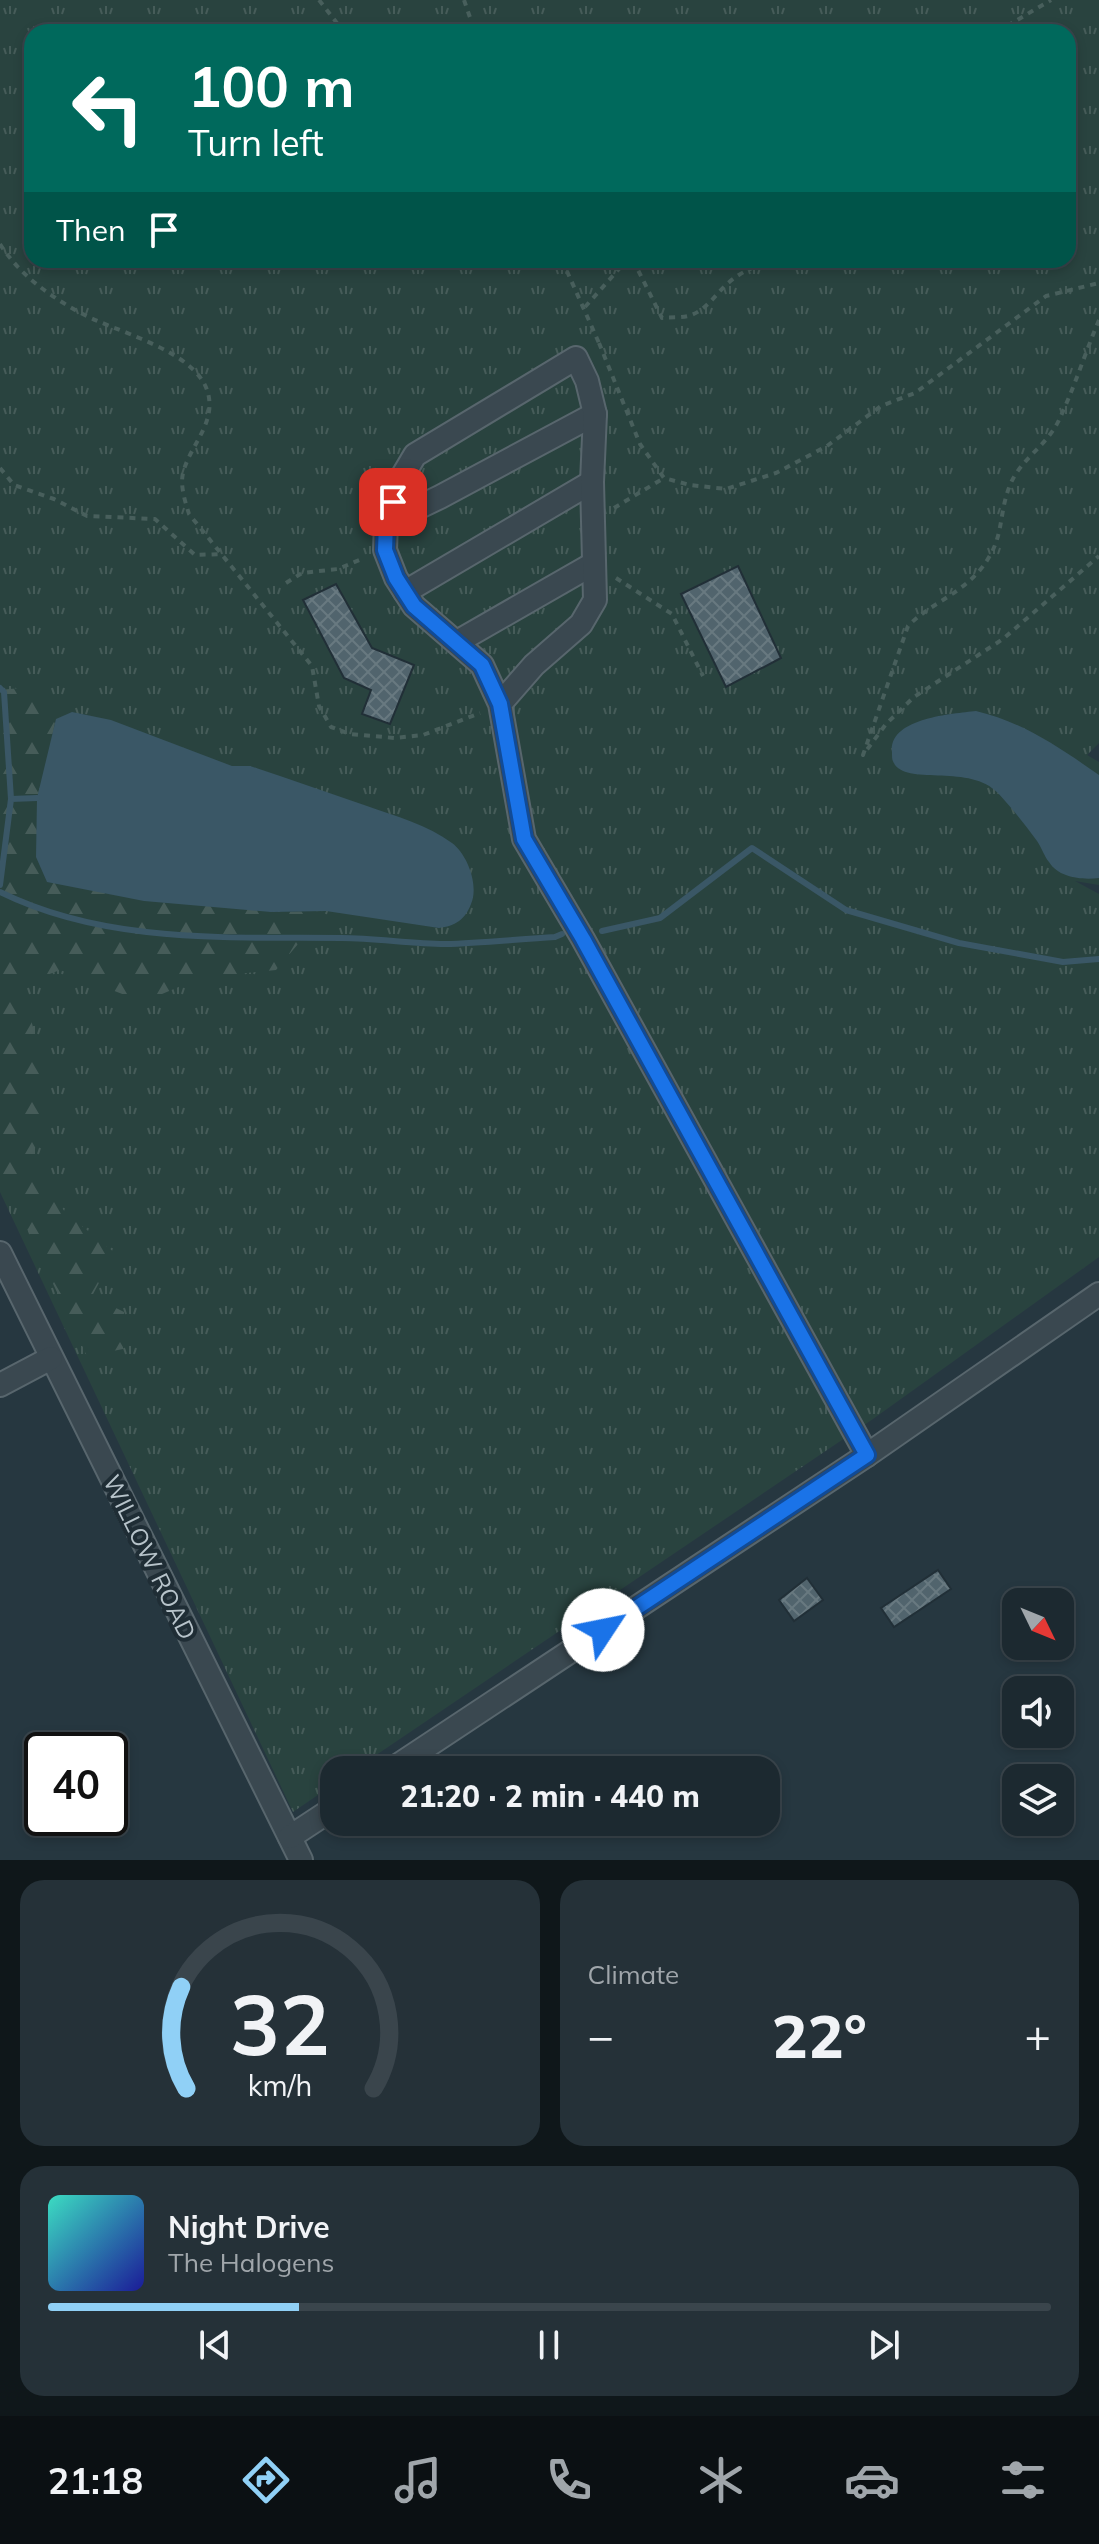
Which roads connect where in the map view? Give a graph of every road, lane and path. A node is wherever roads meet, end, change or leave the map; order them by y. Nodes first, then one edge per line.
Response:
1 (319, 0) edge
2 (464, 0) edge
3 (1051, 0) edge
4 (338, 24) edge
5 (472, 24) edge
6 (1010, 24) edge
7 (0, 244) edge
8 (566, 268) edge
9 (622, 268) edge
10 (634, 268) edge
11 (752, 268) edge
12 (1099, 283) edge
13 (585, 307) junction
14 (1099, 320) edge
15 (599, 343) junction
16 (576, 358) junction
17 (595, 414) junction
18 (0, 468) edge
19 (664, 478) junction
20 (592, 482) junction
21 (595, 520) junction
22 (386, 523) junction
23 (385, 550) junction
24 (222, 554) junction
25 (1099, 556) edge
26 (593, 564) junction
27 (286, 583) dead end
28 (405, 592) junction
29 (457, 642) junction
30 (703, 676) dead end
31 (500, 704) junction
32 (0, 1253) edge
33 (1099, 1294) edge
34 (51, 1358) junction
35 (0, 1385) edge
36 (867, 1455) junction
37 (412, 1756) edge
38 (320, 1817) edge
39 (290, 1837) junction
40 (301, 1860) edge

1 - 4 path
2 - 5 path
3 - 6 path
7 - 24 path
8 - 13 path
9 - 13 path
10 - 11 path
12 - 19 path
13 - 15 path
14 - 25 path
15 - 16 path
15 - 19 path
16 - 17 street
16 - 22 street
17 - 20 street
17 - 22 street
18 - 24 path
19 - 21 path
20 - 21 street
20 - 28 street
21 - 26 street
22 - 23 street
23 - 27 path
23 - 28 street
24 - 31 path
26 - 29 street
26 - 30 path
26 - 31 street
28 - 29 street
29 - 31 street
31 - 36 street
32 - 34 street, WILLOW ROAD
33 - 36 street
34 - 35 street
34 - 39 street, WILLOW ROAD
36 - 37 street
38 - 39 street
39 - 40 street, WILLOW ROAD

